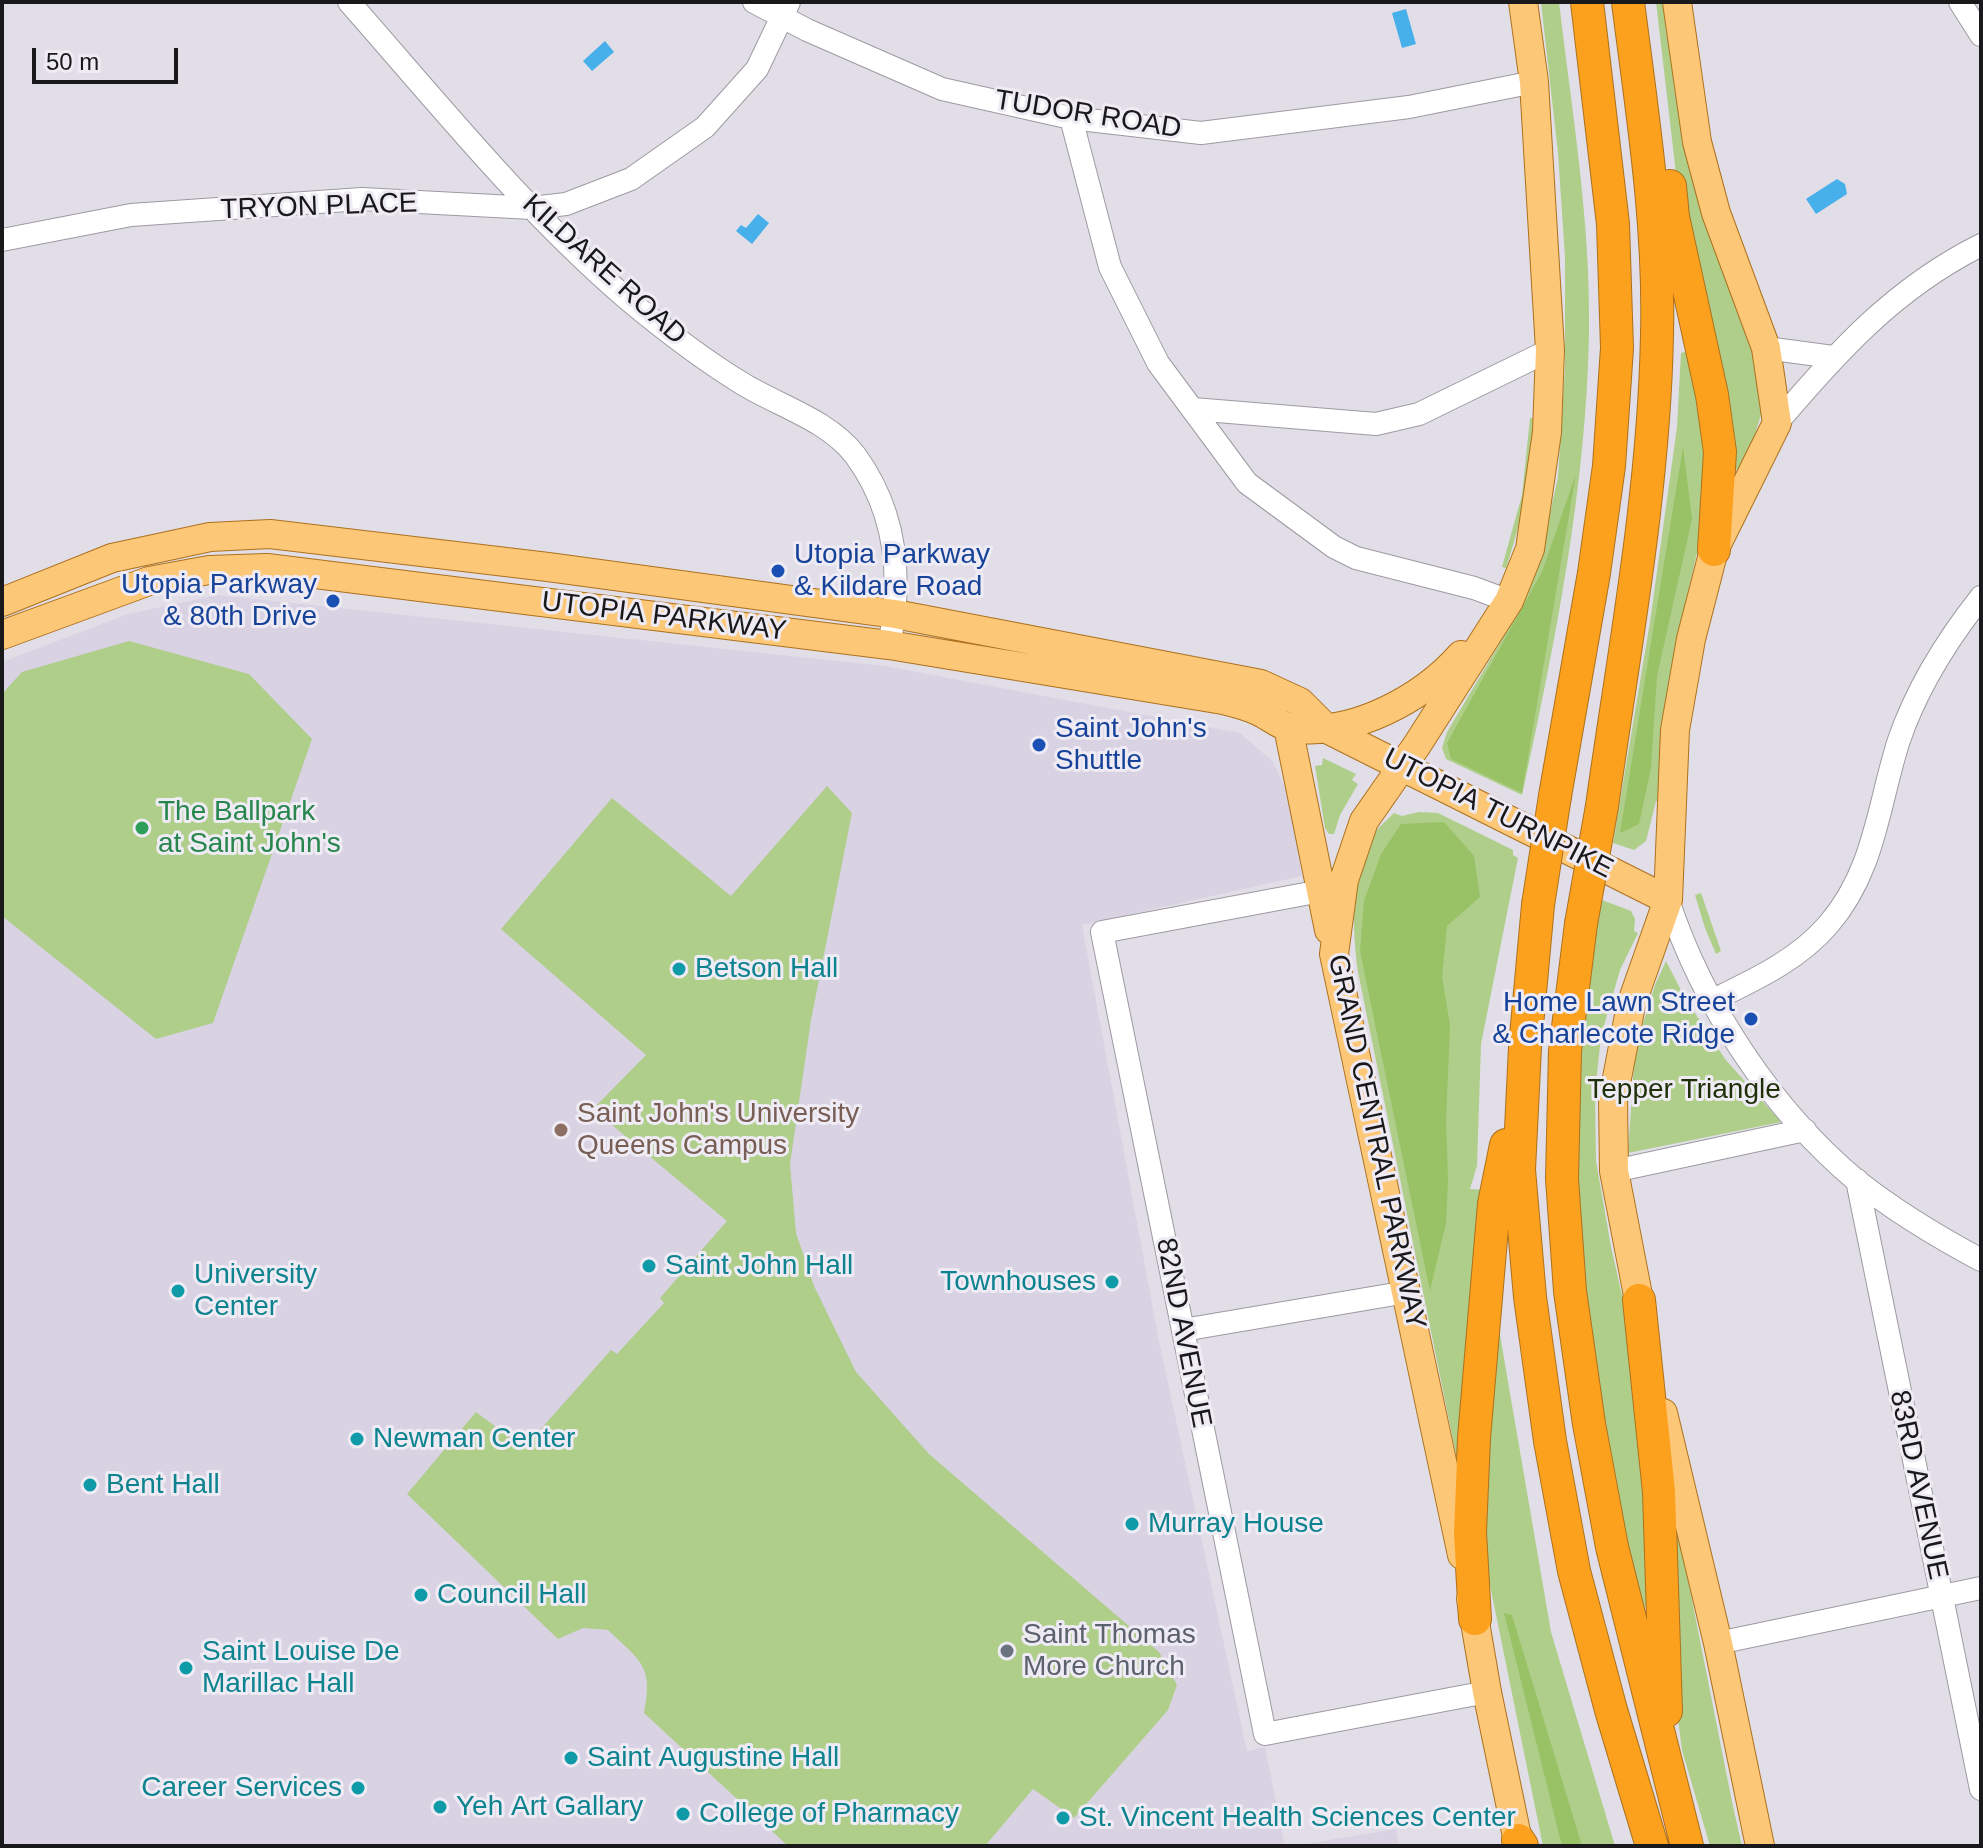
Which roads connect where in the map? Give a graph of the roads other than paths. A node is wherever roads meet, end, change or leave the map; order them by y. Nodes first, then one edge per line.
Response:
1 (349, 2) edge
2 (754, 2) edge
3 (1523, 2) edge
4 (1587, 2) edge
5 (1628, 2) edge
6 (1639, 2) edge
7 (1677, 2) edge
8 (1960, 2) edge
9 (786, 9) edge
10 (1981, 35) edge
11 (1534, 82) junction
12 (1071, 118) junction
13 (532, 208) junction
14 (2, 240) edge
15 (1981, 245) edge
16 (1766, 348) junction
17 (1550, 350) junction
18 (1833, 357) junction
19 (1193, 409) junction
20 (1777, 423) junction
21 (1714, 550) junction
22 (1981, 597) edge
23 (1509, 601) junction
24 (2, 602) edge
25 (895, 614) junction
26 (2, 635) edge
27 (889, 645) junction
28 (1288, 727) junction
29 (1327, 729) junction
30 (1402, 766) junction
31 (1321, 891) junction
32 (1668, 900) junction
33 (1334, 954) junction
34 (1711, 1001) junction
35 (1525, 1047) junction
36 (1805, 1130) junction
37 (1614, 1171) junction
38 (1857, 1180) junction
39 (1981, 1260) edge
40 (1407, 1292) junction
41 (1639, 1300) junction
42 (1183, 1330) junction
43 (1981, 1588) edge
44 (1941, 1596) junction
45 (1475, 1619) junction
46 (1718, 1643) junction
47 (1487, 1692) junction
48 (1672, 1778) junction
49 (1981, 1789) edge
50 (1519, 1844) edge
51 (1652, 1846) edge
52 (1687, 1846) edge
53 (1760, 1846) edge

1 - 13 street, KILDARE ROAD
2 - 9 street, TUDOR ROAD
3 - 11 main road, GRAND CENTRAL PARKWAY
4 - 35 highway, bridge
5 - 48 highway, bridge
6 - 21 highway
7 - 16 main road
8 - 10 street
9 - 12 street, TUDOR ROAD
9 - 13 street, TRYON PLACE
11 - 12 street, TUDOR ROAD
11 - 17 main road, GRAND CENTRAL PARKWAY
12 - 19 street
13 - 14 street, TRYON PLACE
13 - 25 street, KILDARE ROAD
15 - 18 street
16 - 18 street
16 - 20 main road
17 - 19 street
17 - 23 main road, GRAND CENTRAL PARKWAY
18 - 20 street
19 - 23 street
20 - 21 main road
21 - 32 main road
22 - 34 street
23 - 29 main road
23 - 30 main road, GRAND CENTRAL PARKWAY
24 - 25 main road, UTOPIA PARKWAY
25 - 27 street, KILDARE ROAD
25 - 29 main road, UTOPIA PARKWAY
26 - 27 main road, UTOPIA PARKWAY
27 - 28 main road, UTOPIA PARKWAY
28 - 29 main road, UTOPIA PARKWAY
28 - 31 main road
29 - 30 main road, UTOPIA TURNPIKE
30 - 32 main road, UTOPIA TURNPIKE
30 - 33 main road, GRAND CENTRAL PARKWAY
31 - 33 main road
31 - 42 street, 82ND AVENUE
32 - 34 street
32 - 37 main road
33 - 40 main road, GRAND CENTRAL PARKWAY
34 - 36 street
35 - 45 highway
35 - 51 highway
36 - 37 street
36 - 38 street
37 - 41 main road
38 - 39 street
38 - 44 street, 83RD AVENUE
40 - 42 street
40 - 45 main road, GRAND CENTRAL PARKWAY
41 - 46 main road
41 - 48 highway
42 - 47 street, 82ND AVENUE
43 - 44 street
44 - 46 street
44 - 49 street, 83RD AVENUE
45 - 47 main road, GRAND CENTRAL PARKWAY
46 - 53 main road
47 - 50 main road, GRAND CENTRAL PARKWAY
48 - 52 highway

